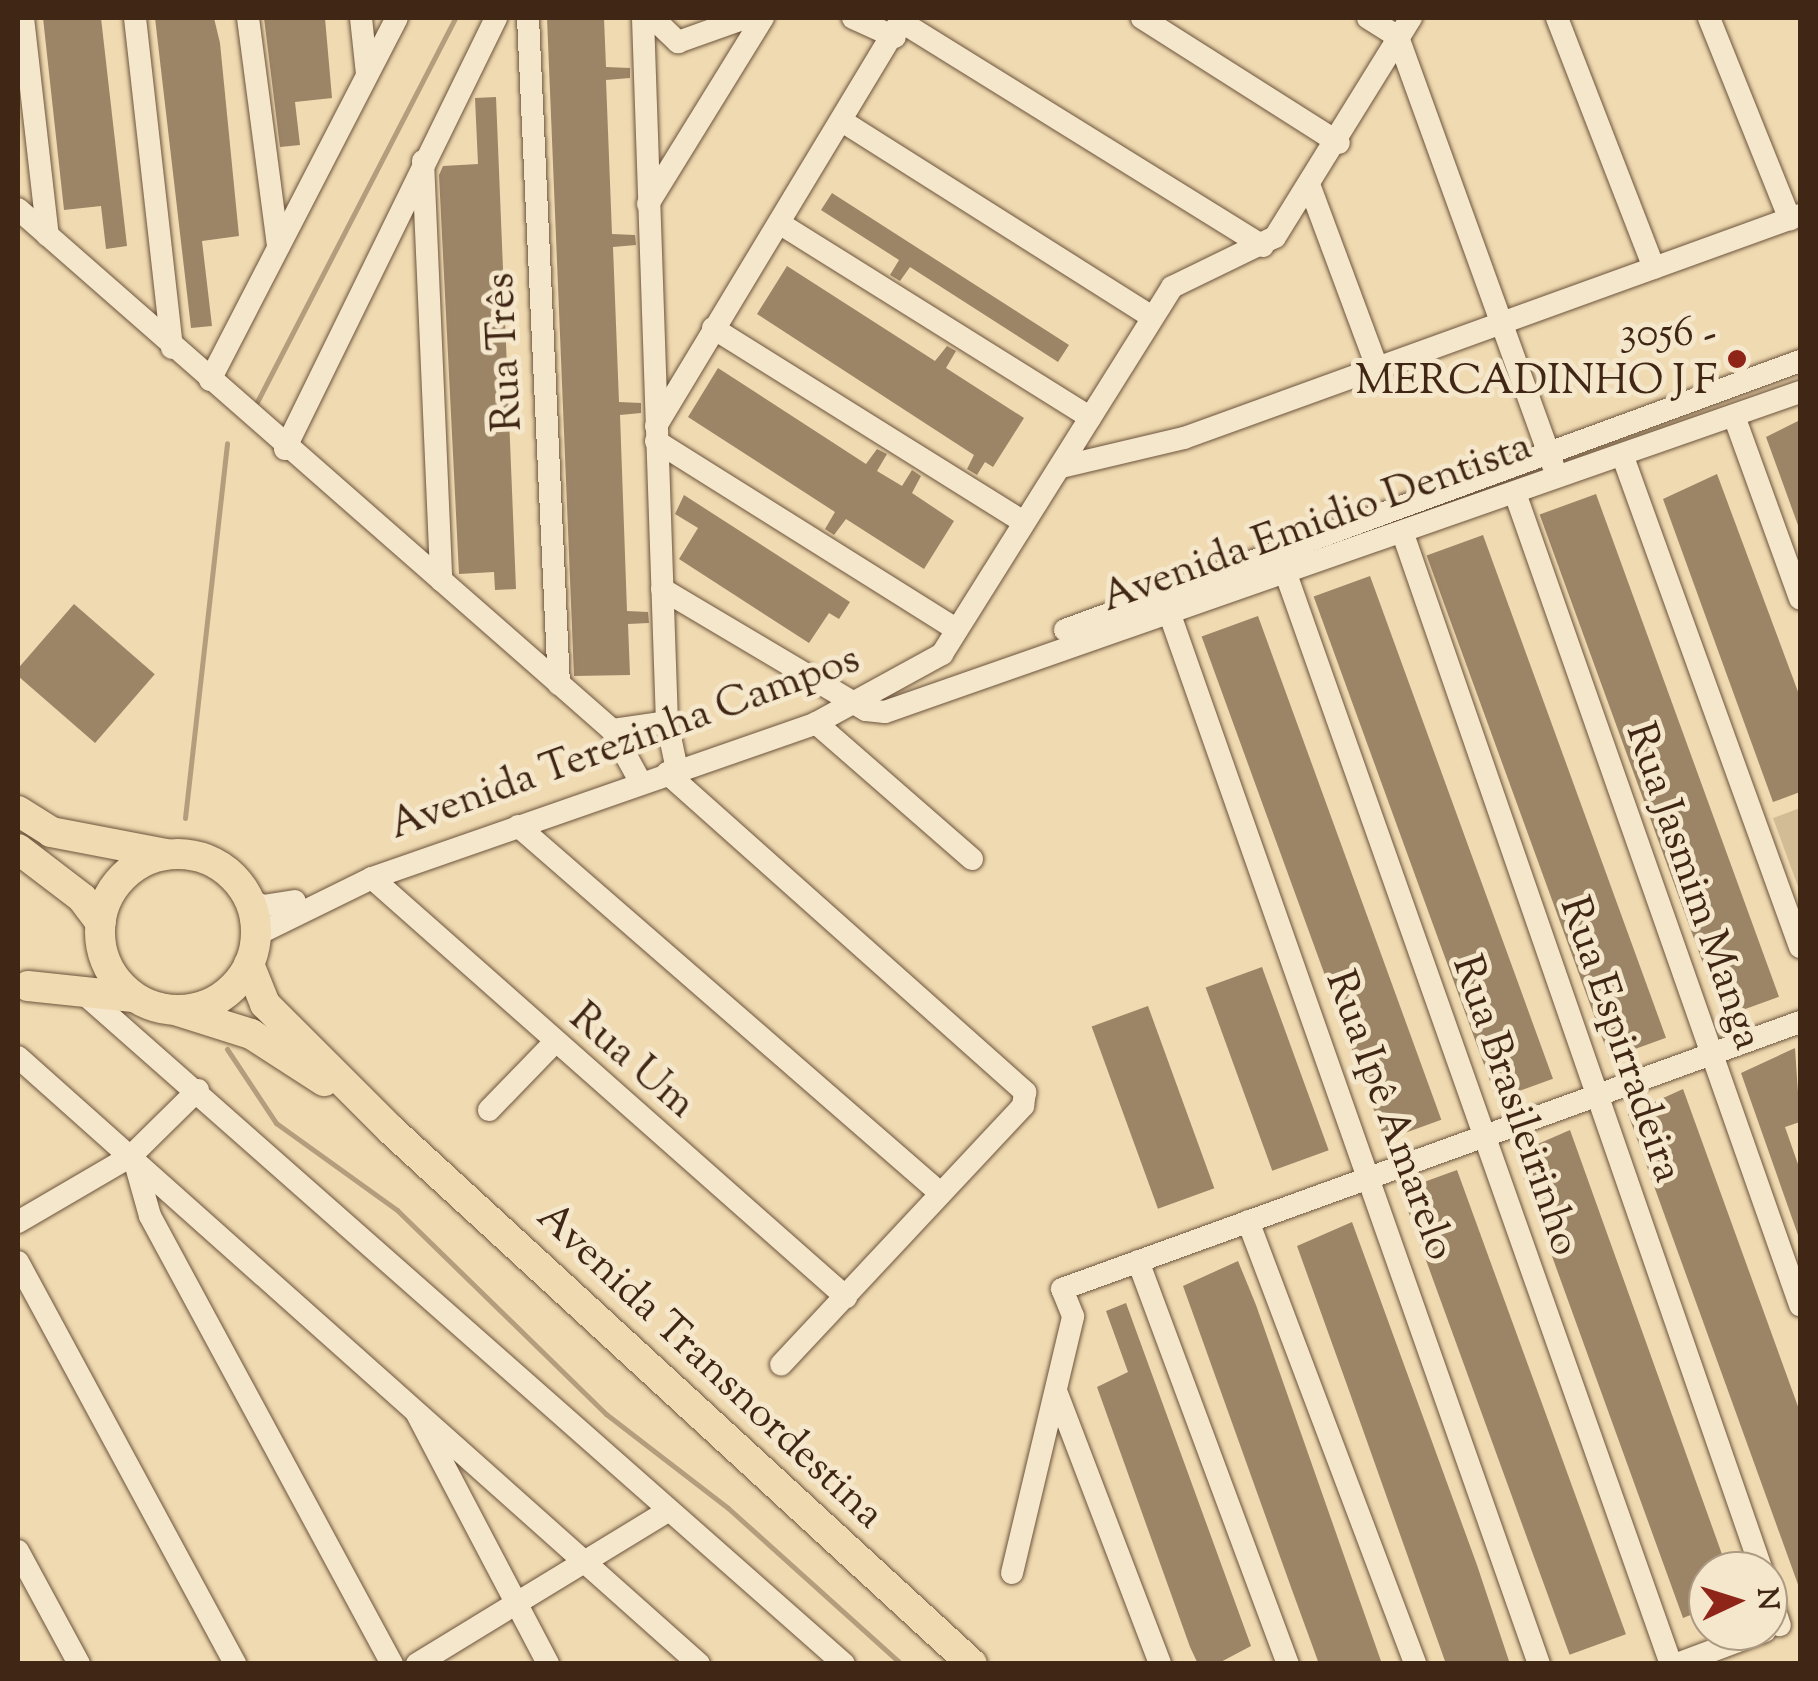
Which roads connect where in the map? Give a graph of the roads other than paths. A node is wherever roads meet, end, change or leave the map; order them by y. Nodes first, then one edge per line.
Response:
1 (22, 18) edge
2 (134, 18) edge
3 (248, 18) edge
4 (361, 18) edge
5 (397, 18) edge
6 (496, 18) edge
7 (528, 18) edge
8 (642, 18) edge
9 (654, 18) edge
10 (745, 18) edge
11 (763, 18) edge
12 (853, 18) edge
13 (1142, 18) edge
14 (1368, 18) edge
15 (1557, 18) edge
16 (1709, 18) edge
17 (899, 25) edge
18 (1405, 27) edge
19 (367, 74) junction
20 (842, 121) junction
21 (1339, 143) junction
22 (422, 157) junction
23 (1310, 187) junction
24 (648, 204) junction
25 (18, 209) edge
26 (1795, 217) edge
27 (779, 223) junction
28 (48, 236) junction
29 (1263, 246) junction
30 (278, 248) junction
31 (1654, 268) junction
32 (1152, 317) junction
33 (1506, 324) junction
34 (714, 328) junction
35 (172, 348) junction
36 (1800, 361) edge
37 (1378, 367) junction
38 (210, 380) junction
39 (1800, 392) edge
40 (1734, 416) junction
41 (1090, 417) junction
42 (656, 434) junction
43 (285, 448) junction
44 (1550, 454) junction
45 (1623, 458) junction
46 (1061, 467) junction
47 (1557, 478) junction
48 (1515, 493) junction
49 (1024, 522) junction
50 (1404, 534) junction
51 (1286, 574) junction
52 (440, 582) junction
53 (662, 589) junction
54 (1800, 598) edge
55 (1167, 606) junction
56 (958, 630) junction
57 (1065, 630) dead end
58 (942, 654) junction
59 (558, 684) junction
60 (972, 688) junction
61 (858, 704) junction
62 (666, 722) junction
63 (816, 723) junction
64 (612, 730) junction
65 (672, 772) junction
66 (641, 783) junction
67 (18, 811) edge
68 (518, 826) junction
69 (18, 849) edge
70 (168, 854) junction
71 (972, 859) dead end
72 (372, 878) junction
73 (346, 888) junction
74 (249, 899) junction
75 (101, 932) junction
76 (1800, 947) edge
77 (252, 950) junction
78 (74, 986) junction
79 (23, 987) edge
80 (137, 998) junction
81 (176, 1010) junction
82 (1800, 1022) edge
83 (552, 1045) junction
84 (1711, 1053) junction
85 (18, 1057) edge
86 (198, 1090) junction
87 (1599, 1094) junction
88 (489, 1110) dead end
89 (391, 1130) junction
90 (1485, 1135) junction
91 (133, 1158) junction
92 (1372, 1176) junction
93 (939, 1192) junction
94 (1248, 1221) junction
95 (18, 1222) edge
96 (1138, 1261) junction
97 (18, 1262) edge
98 (846, 1297) junction
99 (1800, 1305) edge
100 (781, 1365) dead end
101 (1056, 1391) junction
102 (412, 1405) junction
103 (669, 1510) junction
104 (18, 1550) edge
105 (1755, 1551) edge
106 (589, 1563) junction
107 (1012, 1573) dead end
108 (517, 1607) junction
109 (1710, 1651) edge
110 (80, 1664) edge
111 (235, 1664) edge
112 (392, 1664) edge
113 (417, 1664) edge
114 (548, 1664) edge
115 (699, 1664) edge
116 (844, 1664) edge
117 (972, 1664) edge
118 (1160, 1664) edge
119 (1288, 1664) edge
120 (1415, 1664) edge
121 (1540, 1664) edge
122 (1674, 1664) edge

1 - 28 street
2 - 35 street
3 - 30 street
4 - 19 street
5 - 19 street
6 - 22 street
7 - 59 street, Rua Três
8 - 24 street
9 - 10 street
11 - 24 street
12 - 17 street
13 - 21 street
14 - 18 street
15 - 31 street
16 - 26 street
17 - 20 street
17 - 29 street
18 - 21 street
18 - 33 street
19 - 30 street
20 - 27 street
20 - 32 street
21 - 23 street
22 - 43 street
22 - 52 street
23 - 29 street
23 - 37 street
24 - 42 street
25 - 28 street
26 - 31 street
27 - 34 street
27 - 41 street
28 - 35 street
29 - 32 street, Avenida Terezinha Campos
30 - 38 street
31 - 33 street
32 - 41 street, Avenida Terezinha Campos
33 - 37 street
33 - 44 street
34 - 42 street
34 - 49 street
35 - 38 street
36 - 44 street, Avenida Emidio Dentista
37 - 46 street
38 - 43 street
39 - 40 street, Avenida Emidio Dentista
40 - 45 street, Avenida Emidio Dentista
40 - 54 street
41 - 46 street, Avenida Terezinha Campos
42 - 53 street
42 - 56 street
43 - 52 street
44 - 47 street
44 - 55 street, Avenida Emidio Dentista
45 - 47 street, Avenida Emidio Dentista
45 - 76 street
46 - 49 street, Avenida Terezinha Campos
47 - 48 street, Avenida Emidio Dentista
48 - 50 street, Avenida Emidio Dentista
48 - 84 street, Rua Jasmim Manga
49 - 56 street, Avenida Terezinha Campos
50 - 51 street, Avenida Emidio Dentista
50 - 87 street, Rua Espirradeira
51 - 55 street, Avenida Emidio Dentista
51 - 90 street, Rua Brasileirinho
52 - 59 street
53 - 61 street
53 - 62 street
55 - 57 street, Avenida Emidio Dentista
55 - 60 street, Avenida Emidio Dentista
55 - 92 street, Rua Ipê Amarelo
56 - 58 street, Avenida Terezinha Campos
58 - 60 street
58 - 61 street, Avenida Terezinha Campos
59 - 64 street
60 - 61 street, Avenida Emidio Dentista
61 - 63 street, Avenida Terezinha Campos
62 - 64 street
62 - 65 street
63 - 65 street, Avenida Terezinha Campos
63 - 71 street
64 - 66 street
65 - 66 street, Avenida Terezinha Campos
65 - 93 street
66 - 68 street, Avenida Terezinha Campos
67 - 70 main road
68 - 72 street, Avenida Terezinha Campos
68 - 93 street
69 - 75 main road
70 - 74 main road
70 - 75 main road
72 - 73 street, Avenida Terezinha Campos
72 - 83 street, Rua Um
73 - 74 street
73 - 77 street
74 - 77 main road
75 - 79 main road
75 - 80 main road
77 - 81 main road
77 - 89 main road, Avenida Transnordestina
78 - 79 main road
78 - 80 main road
78 - 86 street
80 - 81 main road
81 - 89 main road, Avenida Transnordestina
82 - 84 street
83 - 88 street
83 - 98 street, Rua Um
84 - 87 street
84 - 99 street, Rua Jasmim Manga
85 - 91 street
86 - 91 street
86 - 103 street
87 - 90 street
87 - 105 street, Rua Espirradeira
89 - 117 main road, Avenida Transnordestina
90 - 92 street
90 - 122 street, Rua Brasileirinho
91 - 95 street
91 - 102 street
91 - 112 street
92 - 94 street
92 - 121 street, Rua Ipê Amarelo
93 - 98 street
94 - 96 street
94 - 120 street
96 - 101 street
96 - 119 street
97 - 111 street
98 - 100 street
101 - 107 street
101 - 118 street
102 - 106 street
102 - 108 street
103 - 106 street
103 - 116 street
104 - 110 street
106 - 108 street
106 - 115 street
108 - 113 street
108 - 114 street
109 - 122 street

